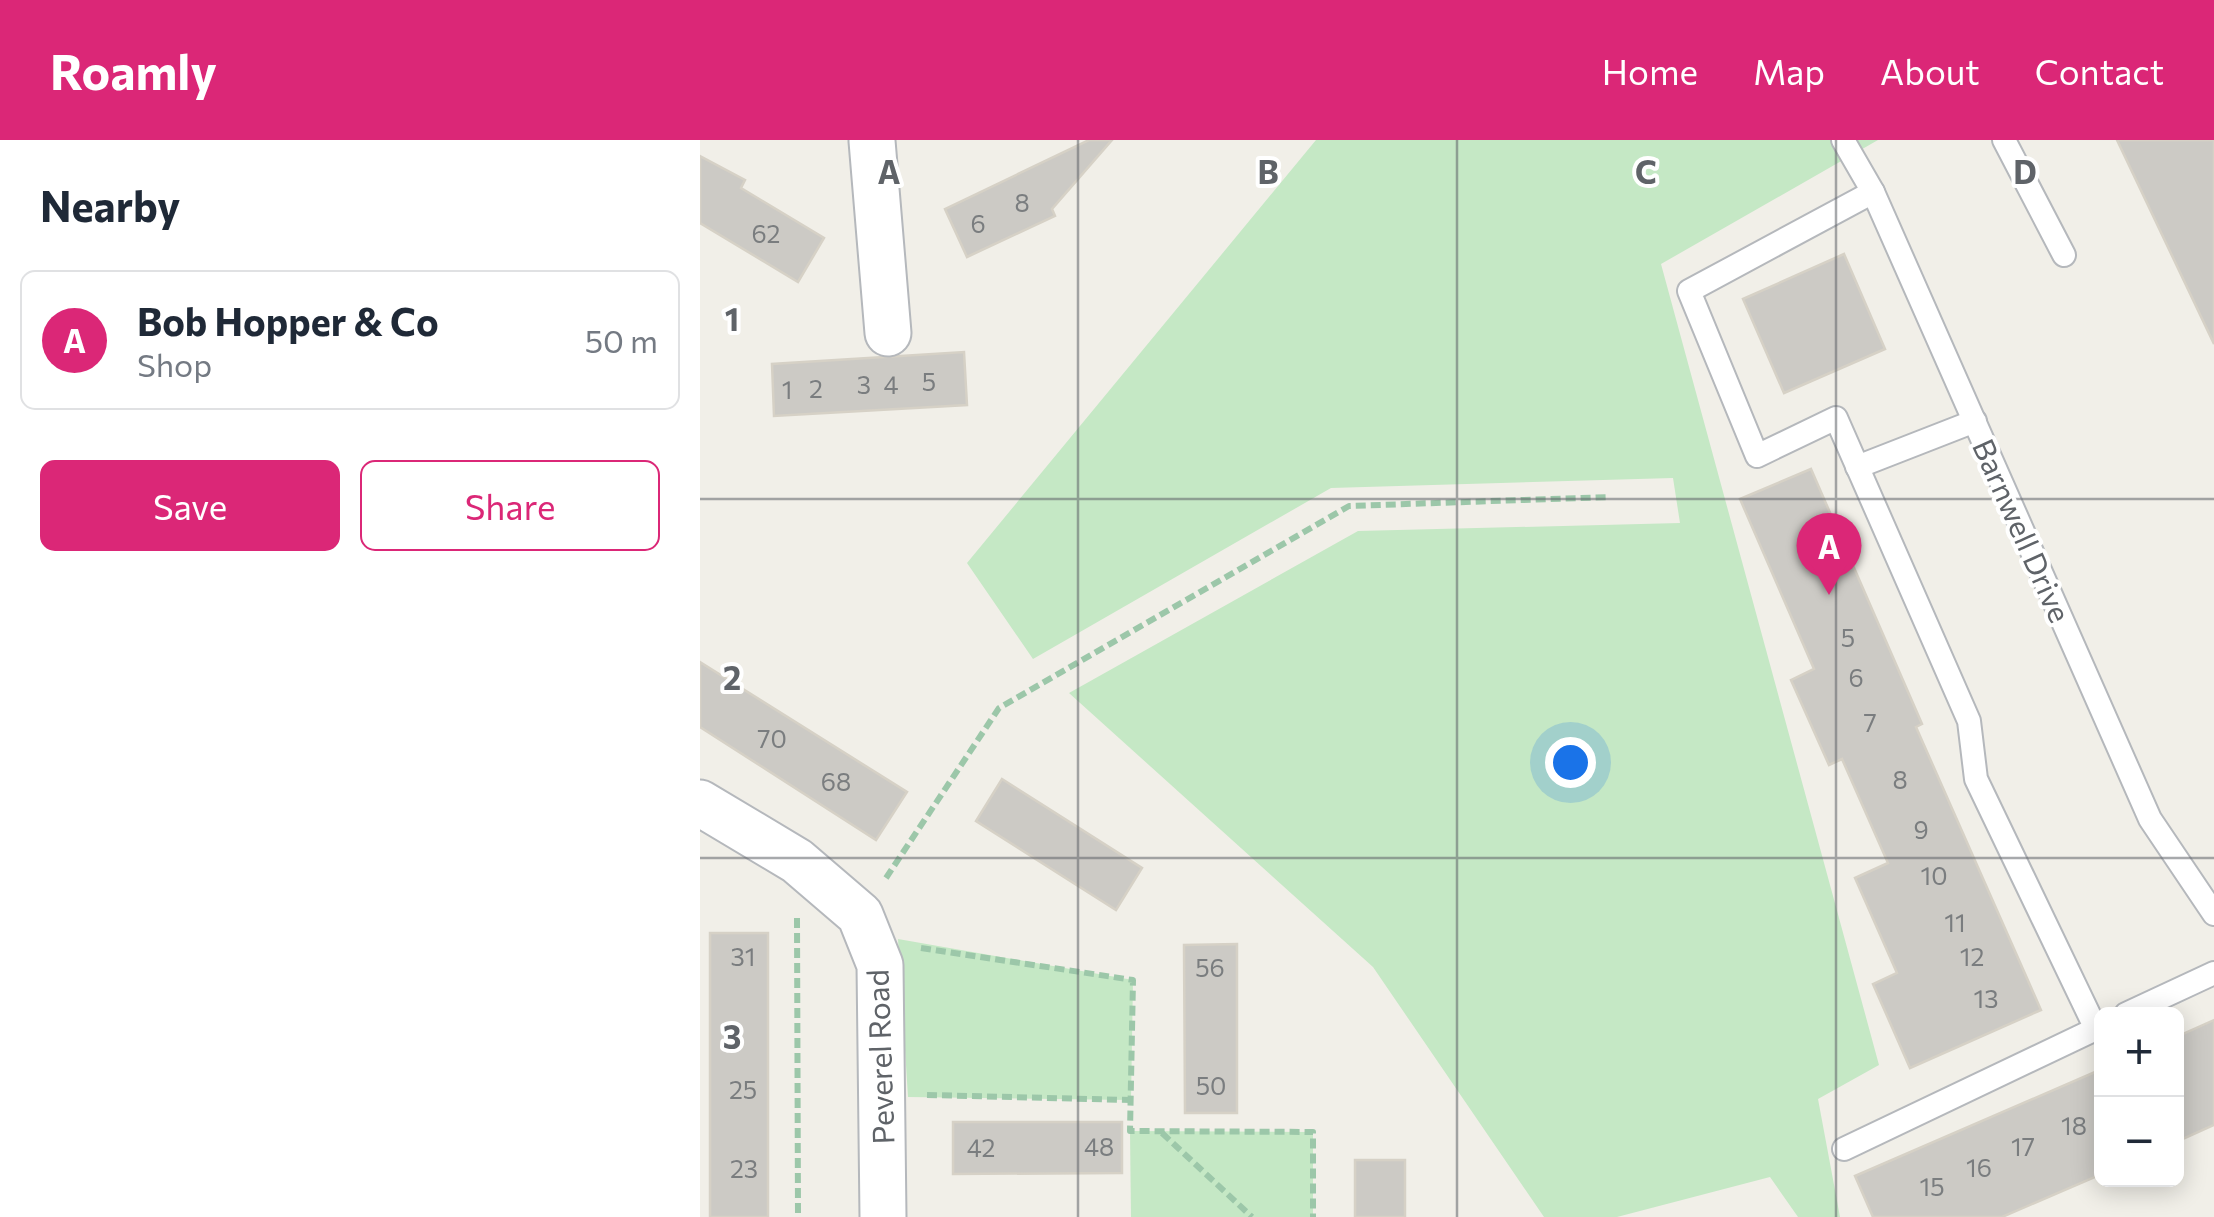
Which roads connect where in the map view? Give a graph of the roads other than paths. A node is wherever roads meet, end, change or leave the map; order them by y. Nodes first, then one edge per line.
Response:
1 (863, 140) edge
2 (1843, 140) edge
3 (2004, 140) edge
4 (874, 141) edge
5 (1873, 192) junction
6 (2064, 255) dead end
7 (888, 333) dead end
8 (1975, 422) junction
9 (1857, 467) junction
10 (700, 804) edge
11 (2214, 914) edge
12 (2214, 973) edge
13 (2141, 1007) edge
14 (2094, 1018) edge
15 (2094, 1030) edge
16 (1844, 1149) dead end
17 (884, 1217) edge

1 - 4 street
2 - 5 lane, Barnwell Drive
3 - 6 lane
4 - 7 street
5 - 8 lane, Barnwell Drive
5 - 9 lane
8 - 9 lane
8 - 11 lane, Barnwell Drive
9 - 14 lane
10 - 17 street, Peverel Road
12 - 13 lane
15 - 16 lane

